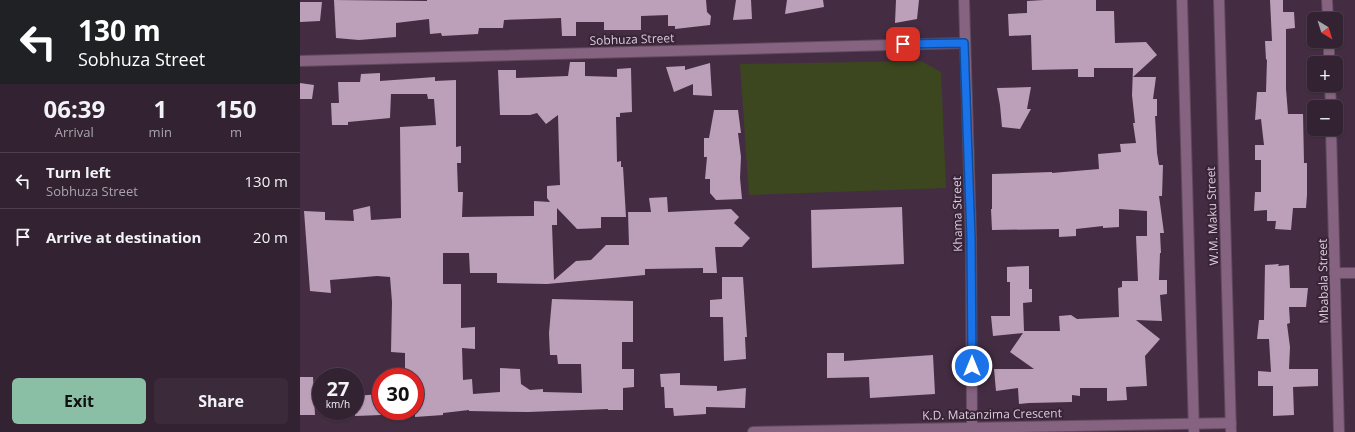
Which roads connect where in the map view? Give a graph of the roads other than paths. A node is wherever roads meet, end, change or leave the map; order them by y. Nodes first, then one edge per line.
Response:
1 (964, 0) edge
2 (1182, 0) edge
3 (1219, 0) edge
4 (1327, 0) edge
5 (1328, 12) edge
6 (964, 43) junction
7 (300, 61) edge
8 (1331, 136) edge
9 (1336, 273) junction
10 (1355, 273) edge
11 (972, 427) junction
12 (1231, 427) edge
13 (1193, 428) edge
14 (753, 432) edge
15 (1339, 432) edge

1 - 6 street, Khama Street
2 - 13 street, W.M. Maku Street
3 - 12 street, W.M. Maku Street
4 - 5 street
6 - 7 street, Sobhuza Street
6 - 11 street, Khama Street
8 - 9 street, Mbabala Street
9 - 10 street
9 - 15 street, Mbabala Street
11 - 13 street, K.D. Matanzima Crescent
11 - 14 street, K.D. Matanzima Crescent
12 - 13 street, K.D. Matanzima Crescent

